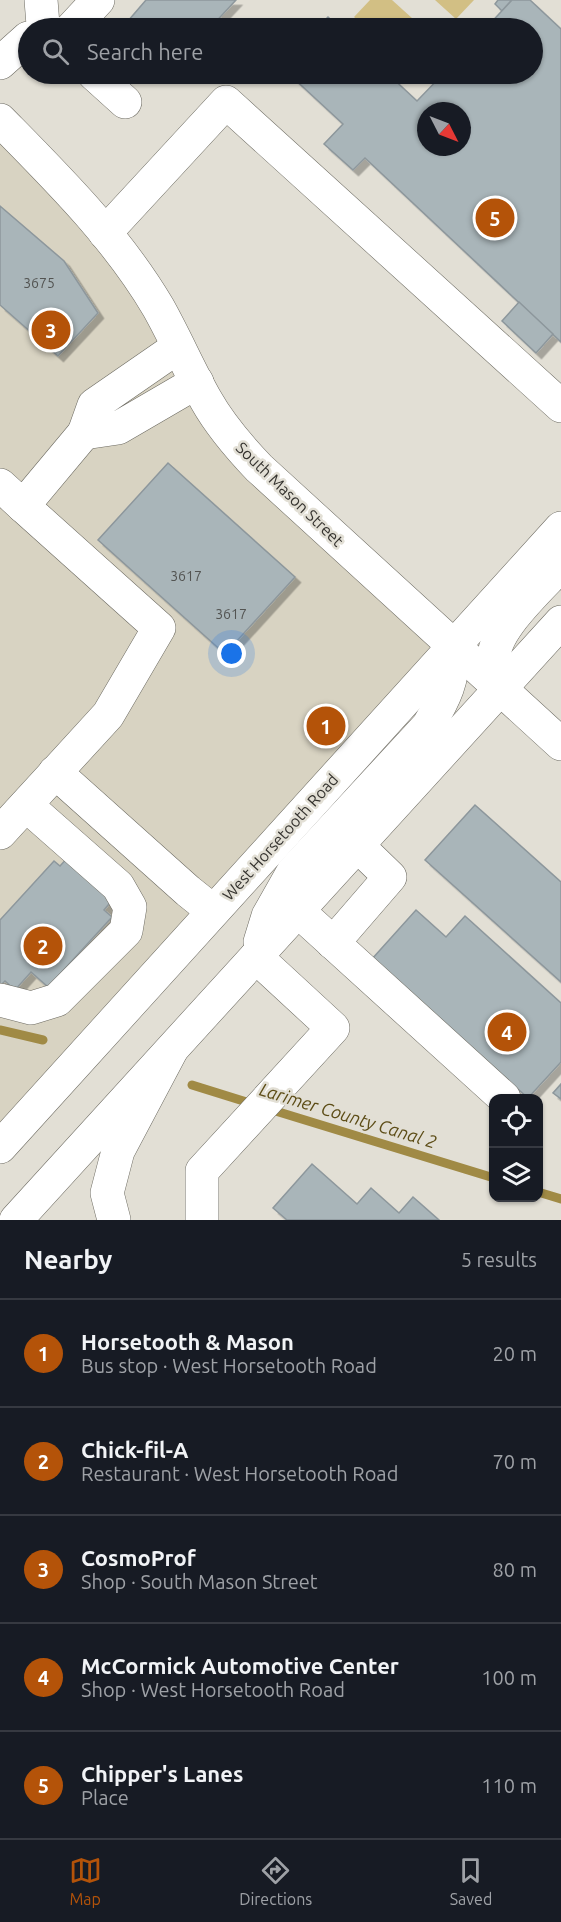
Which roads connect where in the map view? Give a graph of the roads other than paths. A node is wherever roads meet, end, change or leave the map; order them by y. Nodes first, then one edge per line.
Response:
1 (98, 0) edge
2 (60, 18) edge
3 (18, 48) edge
4 (0, 63) edge
5 (105, 84) edge
6 (125, 102) dead end
7 (0, 120) edge
8 (105, 233) junction
9 (178, 347) junction
10 (197, 382) junction
11 (561, 406) edge
12 (84, 433) junction
13 (11, 495) edge
14 (561, 528) edge
15 (561, 565) edge
16 (561, 622) edge
17 (453, 647) junction
18 (500, 689) junction
19 (561, 744) edge
20 (55, 772) junction
21 (26, 805) junction
22 (0, 833) edge
23 (357, 845) junction
24 (213, 911) junction
25 (298, 912) junction
26 (333, 943) junction
27 (256, 957) junction
28 (0, 1000) edge
29 (171, 1051) junction
30 (500, 1094) edge
31 (0, 1147) edge
32 (16, 1220) edge
33 (114, 1220) edge
34 (202, 1220) edge

1 - 2 main road
3 - 4 main road
5 - 6 main road
7 - 8 main road, South Mason Street
8 - 9 main road, South Mason Street
8 - 11 main road
9 - 10 main road, South Mason Street
9 - 12 main road
10 - 12 main road
10 - 17 main road, South Mason Street
12 - 13 main road
13 - 20 main road
14 - 17 main road, West Horsetooth Road
15 - 18 main road
16 - 18 main road
17 - 18 main road, South Mason Street
17 - 24 main road, West Horsetooth Road
17 - 27 main road
18 - 19 main road, South Mason Street
18 - 23 main road
20 - 21 main road
20 - 24 main road
21 - 22 main road
21 - 28 main road
23 - 25 main road
23 - 26 main road
24 - 31 main road, West Horsetooth Road
25 - 26 main road
25 - 27 main road
26 - 30 main road
27 - 29 main road
27 - 34 main road
29 - 32 main road
29 - 33 main road

